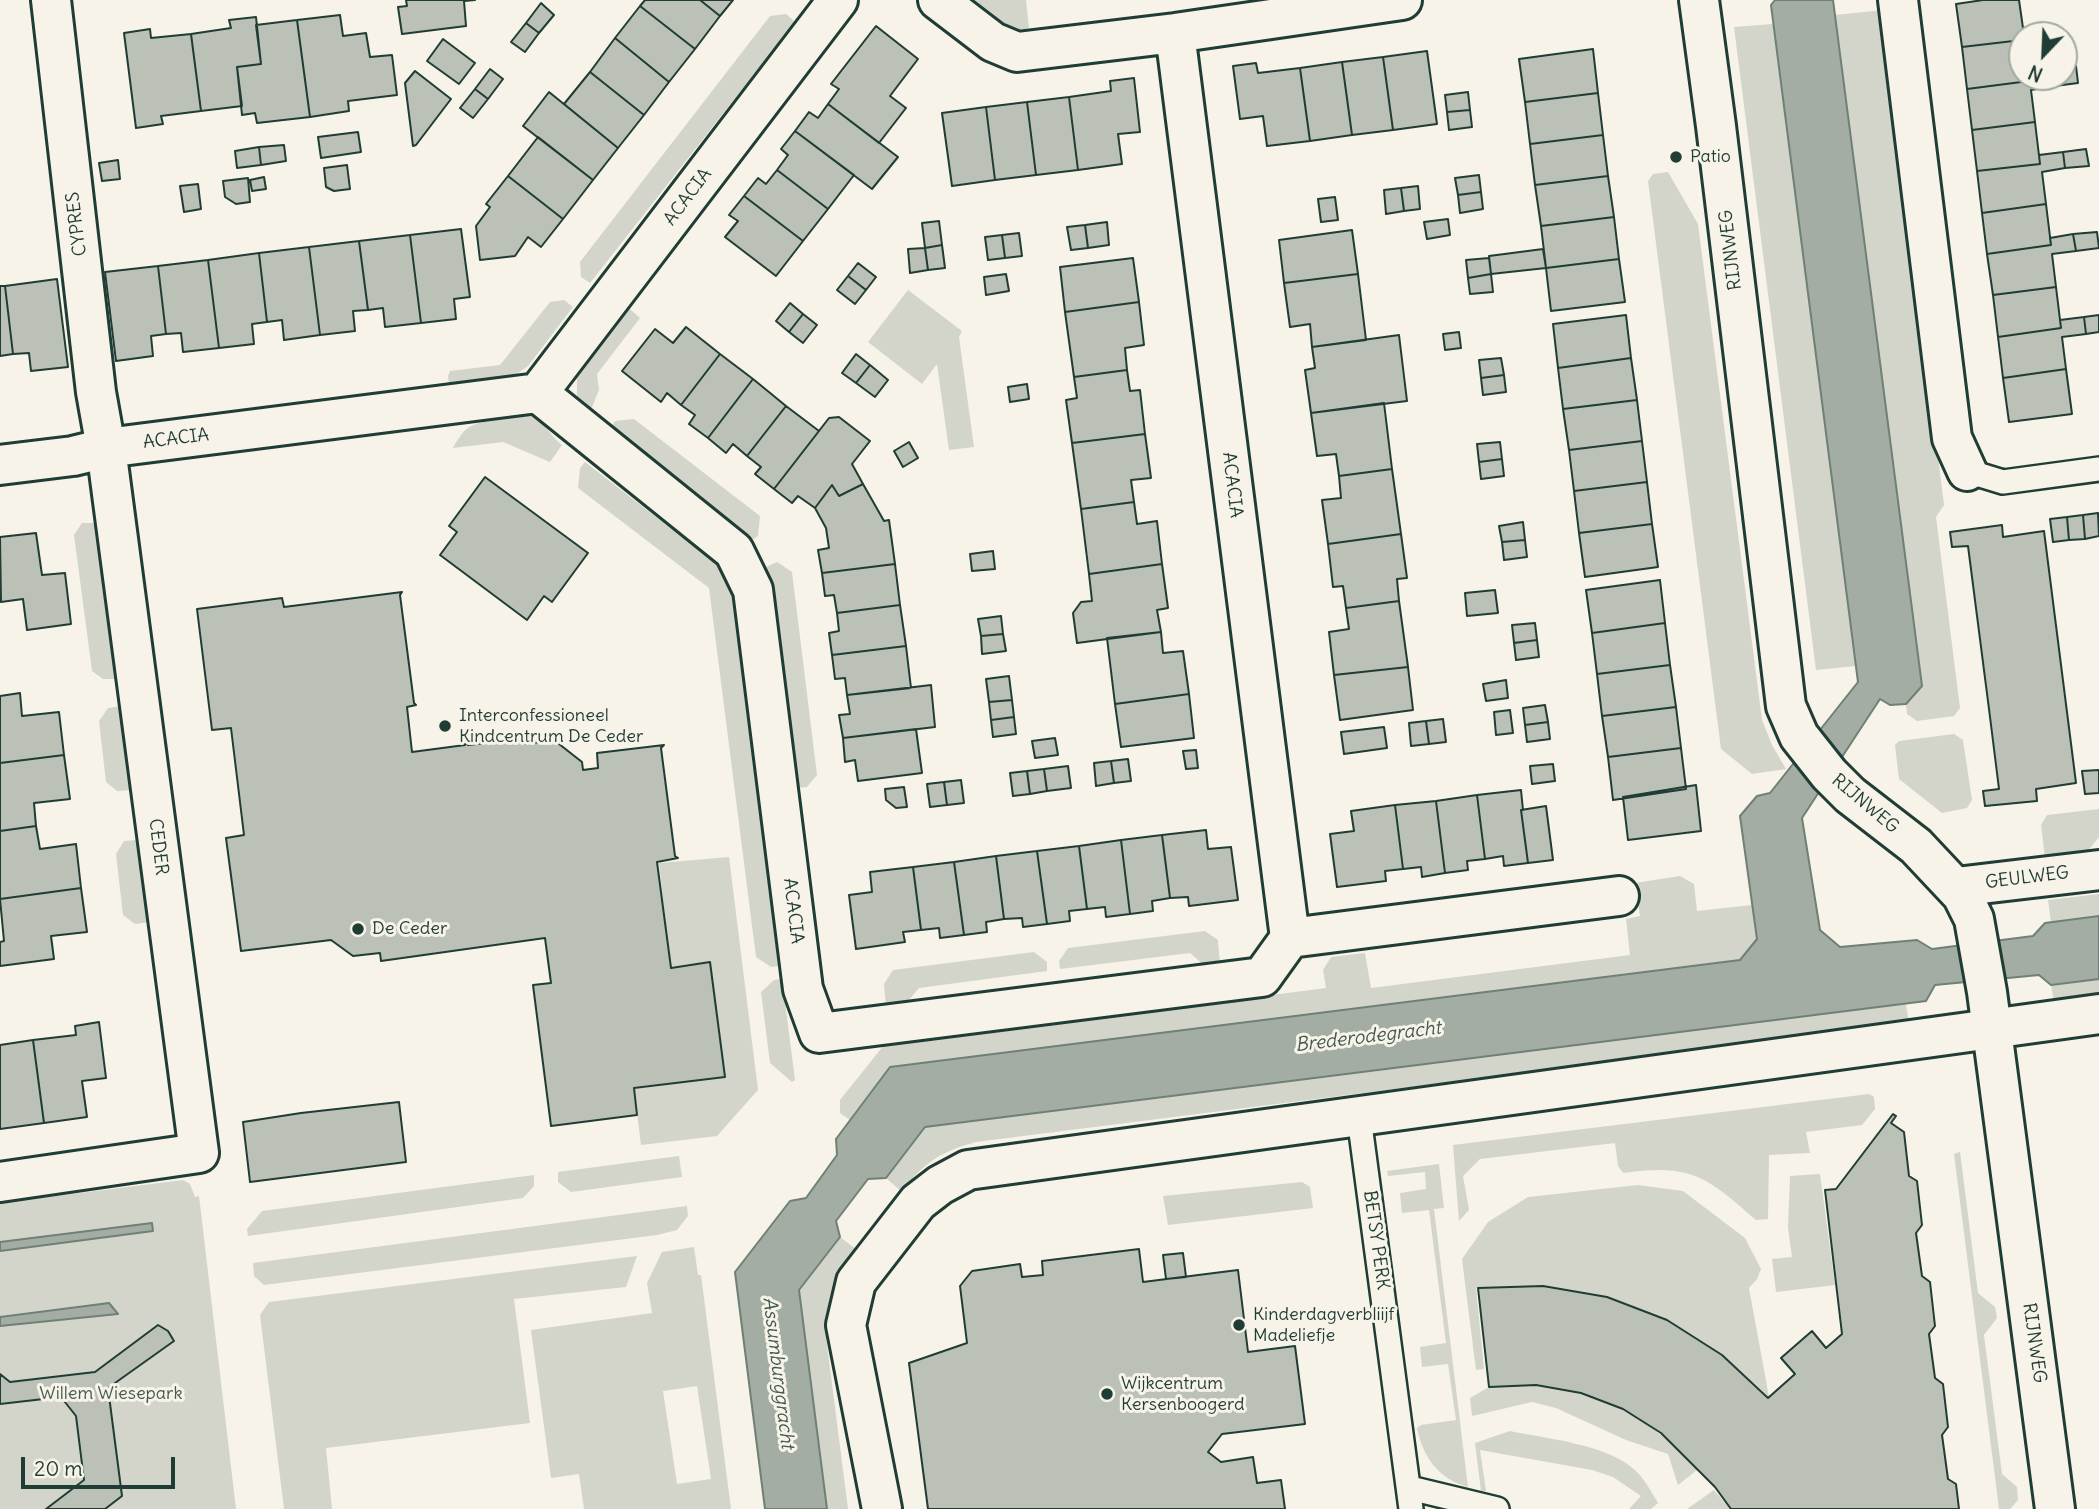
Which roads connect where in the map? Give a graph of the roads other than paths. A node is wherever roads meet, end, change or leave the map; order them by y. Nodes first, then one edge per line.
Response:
1 (51, 0) edge
2 (838, 0) edge
3 (938, 0) edge
4 (1402, 0) edge
5 (1699, 0) edge
6 (1898, 0) edge
7 (1175, 33) junction
8 (538, 393) junction
9 (106, 448) junction
10 (0, 465) edge
11 (2099, 469) edge
12 (1967, 471) joint
13 (2099, 870) edge
14 (1619, 896) dead end
15 (1965, 903) junction
16 (1290, 938) junction
17 (2099, 1014) edge
18 (1992, 1029) junction
19 (1359, 1117) junction
20 (0, 1182) edge
21 (1410, 1499) edge
22 (882, 1509) edge
23 (1497, 1509) edge
24 (2055, 1509) edge

1 - 9 street, CYPRES
2 - 8 street, ACACIA
3 - 7 street
4 - 7 street
5 - 15 street, RIJNWEG
6 - 12 street
7 - 16 street, ACACIA
8 - 9 street, ACACIA
8 - 16 street, ACACIA
9 - 10 street
9 - 20 street, CEDER
11 - 12 lane
13 - 15 street, GEULWEG
14 - 16 street
15 - 18 street, RIJNWEG
17 - 18 street
18 - 19 street
18 - 24 street, RIJNWEG
19 - 21 lane, BETSY PERK
19 - 22 street
21 - 23 lane, BETSY PERK

